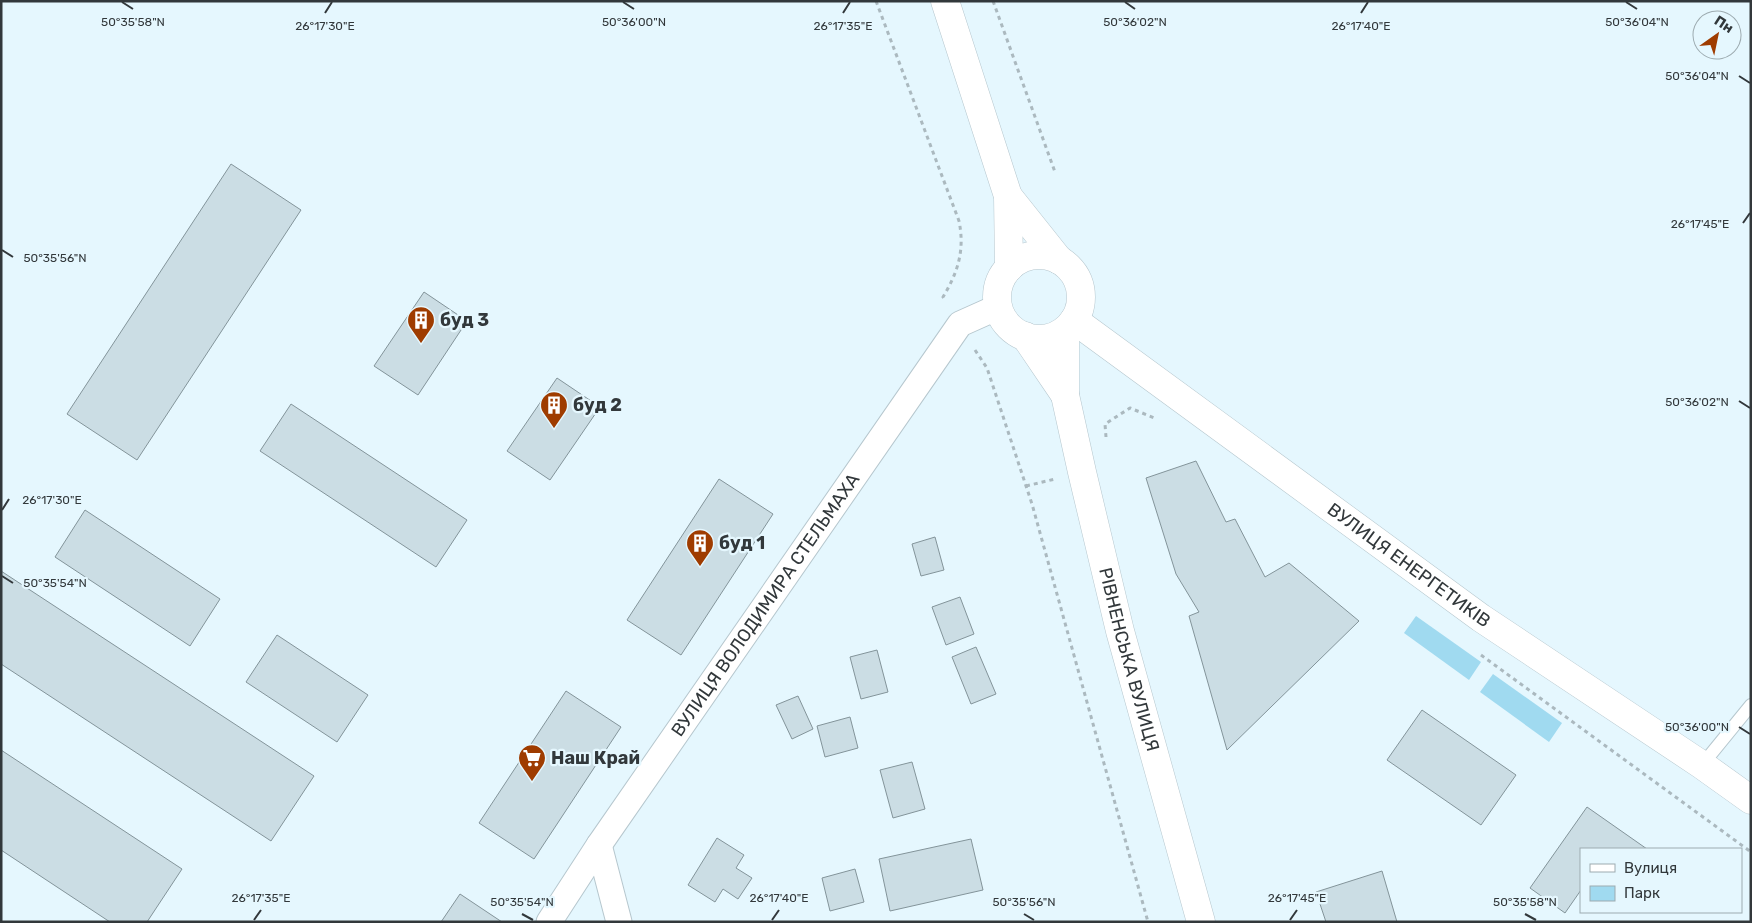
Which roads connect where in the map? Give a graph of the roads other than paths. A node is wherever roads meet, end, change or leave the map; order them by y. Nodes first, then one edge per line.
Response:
1 (945, 1) edge
2 (1008, 196) junction
3 (1059, 260) junction
4 (1009, 268) junction
5 (998, 307) junction
6 (1069, 326) junction
7 (1025, 336) junction
8 (1065, 395) junction
9 (1751, 705) edge
10 (1702, 765) junction
11 (1751, 800) edge
12 (598, 846) junction
13 (549, 922) edge
14 (619, 922) edge
15 (1201, 922) edge

1 - 2 main road
2 - 3 main road
2 - 4 main road
3 - 4 main road
3 - 6 main road
4 - 5 main road
5 - 7 main road
5 - 12 street, ВУЛИЦЯ ВОЛОДИМИРА СТЕЛЬМАХА
6 - 7 main road
6 - 8 main road
6 - 10 main road, ВУЛИЦЯ ЕНЕРГЕТИКІВ
7 - 8 main road
8 - 15 main road, РІВНЕНСЬКА ВУЛИЦЯ
9 - 10 lane
10 - 11 main road, ВУЛИЦЯ ЕНЕРГЕТИКІВ
12 - 13 street, ВУЛИЦЯ ВОЛОДИМИРА СТЕЛЬМАХА
12 - 14 street

